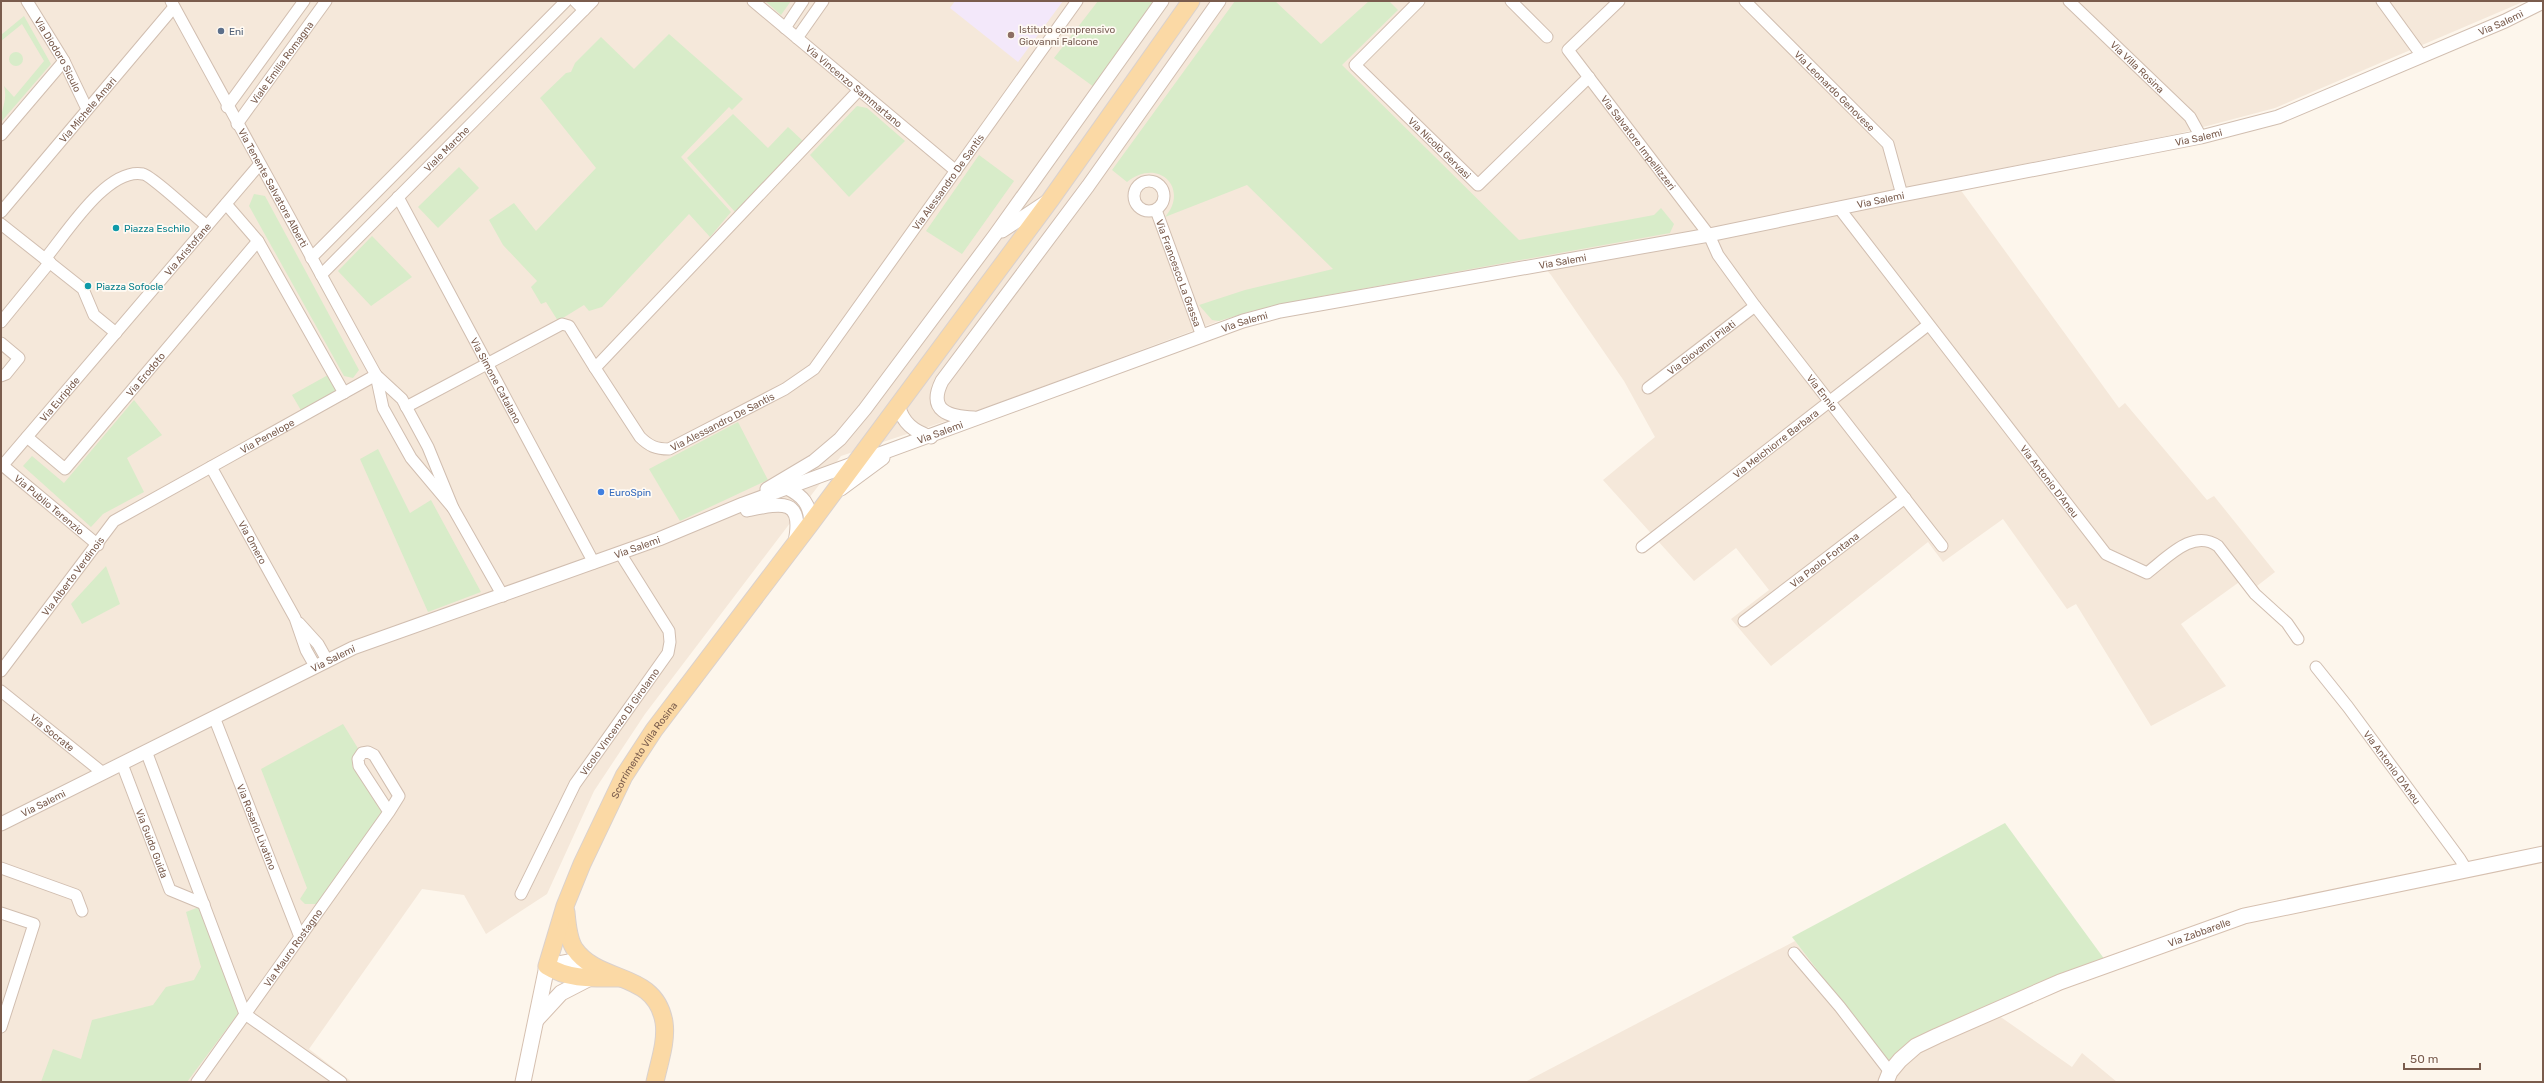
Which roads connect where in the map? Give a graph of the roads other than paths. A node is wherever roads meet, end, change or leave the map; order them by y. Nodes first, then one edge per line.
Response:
1 (27, 1) edge
2 (304, 1) edge
3 (326, 1) edge
4 (575, 1) edge
5 (593, 1) edge
6 (753, 1) edge
7 (803, 1) edge
8 (823, 1) edge
9 (1078, 1) edge
10 (1162, 1) edge
11 (1191, 1) edge
12 (1219, 1) edge
13 (1419, 1) edge
14 (1511, 1) edge
15 (1619, 1) edge
16 (1745, 1) edge
17 (2070, 1) edge
18 (2382, 1) edge
19 (2543, 2) edge
20 (172, 4) edge
21 (563, 5) edge
22 (584, 10) junction
23 (573, 21) junction
24 (785, 28) junction
25 (1547, 37) dead end
26 (797, 38) junction
27 (2422, 56) junction
28 (64, 61) junction
29 (1589, 77) junction
30 (859, 90) junction
31 (227, 107) junction
32 (88, 110) junction
33 (453, 115) junction
34 (237, 124) junction
35 (466, 128) junction
36 (1, 135) edge
37 (2201, 137) junction
38 (260, 165) junction
39 (956, 171) junction
40 (1902, 195) junction
41 (398, 197) junction
42 (1051, 199) junction
43 (226, 204) junction
44 (1839, 208) junction
45 (1156, 210) dead end
46 (1, 212) edge
47 (1, 224) edge
48 (207, 226) junction
49 (996, 235) junction
50 (1709, 235) junction
51 (258, 240) junction
52 (311, 258) junction
53 (48, 260) junction
54 (321, 275) junction
55 (1755, 306) junction
56 (1, 322) edge
57 (1928, 325) junction
58 (116, 333) junction
59 (1202, 336) junction
60 (1, 343) edge
61 (487, 364) junction
62 (595, 368) junction
63 (376, 375) junction
64 (1, 376) edge
65 (1648, 388) dead end
66 (344, 393) junction
67 (1829, 401) junction
68 (898, 405) junction
69 (406, 407) junction
70 (980, 418) junction
71 (27, 437) junction
72 (931, 437) junction
73 (904, 446) junction
74 (854, 463) junction
75 (2, 464) edge
76 (211, 466) junction
77 (787, 488) junction
78 (158, 496) joint
79 (1905, 498) junction
80 (743, 504) junction
81 (453, 508) junction
82 (718, 516) junction
83 (816, 516) junction
84 (795, 544) junction
85 (98, 545) junction
86 (1642, 546) dead end
87 (1942, 546) dead end
88 (620, 553) junction
89 (594, 563) junction
90 (503, 596) junction
91 (1744, 621) dead end
92 (2298, 639) dead end
93 (321, 663) junction
94 (2316, 667) dead end
95 (1, 671) edge
96 (1, 691) edge
97 (214, 717) junction
98 (146, 751) junction
99 (122, 764) junction
100 (103, 773) junction
101 (389, 812) junction
102 (1, 824) edge
103 (2543, 854) edge
104 (1, 868) edge
105 (2466, 869) junction
106 (521, 894) dead end
107 (204, 904) junction
108 (565, 906) junction
109 (82, 911) dead end
110 (1, 913) edge
111 (300, 937) junction
112 (1794, 953) dead end
113 (547, 966) junction
114 (591, 972) junction
115 (245, 1014) junction
116 (536, 1020) junction
117 (1, 1027) edge
118 (1888, 1077) edge
119 (197, 1082) edge
120 (342, 1082) edge
121 (523, 1082) edge
122 (655, 1082) edge

1 - 28 street, Via Diodoro Siculo
2 - 31 street, Viale Emilia Romagna
3 - 34 street, Viale Emilia Romagna
4 - 22 street
5 - 22 street, Viale Marche
6 - 24 street, Via Vincenzo Sammartano
7 - 24 street
8 - 26 street
9 - 39 street, Via Alessandro De Santis
10 - 49 street
11 - 42 main road, Scorrimento Villa Rosina
12 - 70 street
13 - 29 street, Via Nicolò Gervasi
14 - 25 street
15 - 29 street, Via Salvatore Impellizzeri
16 - 40 street, Via Leonardo Genovese
17 - 37 street, Via Villa Rosina
18 - 27 street
19 - 27 street, Via Salemi
20 - 31 street, Via Tenente Salvatore Alberti
20 - 32 street, Via Michele Amari
21 - 23 street, Viale Marche
21 - 33 street, Viale Marche
22 - 23 street, Viale Marche
23 - 35 street, Viale Marche
24 - 26 street, Via Vincenzo Sammartano
26 - 30 street, Via Vincenzo Sammartano
27 - 37 street, Via Salemi
28 - 32 street, Via Diodoro Siculo
28 - 36 street
29 - 50 street, Via Salvatore Impellizzeri
30 - 39 street, Via Vincenzo Sammartano
30 - 62 street
31 - 34 street, Via Tenente Salvatore Alberti
32 - 46 street, Via Michele Amari
33 - 35 street
33 - 52 street, Viale Marche
34 - 38 street, Via Tenente Salvatore Alberti
35 - 41 street, Viale Marche
37 - 40 street, Via Salemi
38 - 43 street, Via Aristofane
38 - 52 street, Via Tenente Salvatore Alberti
39 - 62 street, Via Alessandro De Santis
40 - 44 street, Via Salemi
41 - 54 street, Viale Marche
41 - 61 street, Via Simone Catalano
42 - 49 street
42 - 68 main road, Scorrimento Villa Rosina
43 - 48 street, Via Aristofane
43 - 51 street
44 - 50 street, Via Salemi
44 - 57 street, Via Antonio D'Aneu
45 - 59 street, Via Francesco La Grassa
47 - 53 street
48 - 53 street
48 - 58 street, Via Aristofane
49 - 80 street
50 - 55 street, Via Ennio
50 - 59 street, Via Salemi
51 - 66 street
51 - 71 street, Via Erodoto
52 - 54 street, Via Tenente Salvatore Alberti
53 - 56 street
53 - 58 street
54 - 63 street, Via Tenente Salvatore Alberti
55 - 65 street, Via Giovanni Pilati
55 - 67 street, Via Ennio
57 - 67 street, Via Melchiorre Barbara
57 - 92 street, Via Antonio D'Aneu
58 - 71 street, Via Euripide
59 - 70 street, Via Salemi
60 - 64 street
61 - 62 street, Via Alessandro De Santis
61 - 69 street, Via Alessandro De Santis
61 - 89 street, Via Simone Catalano
63 - 66 street, Via Penelope
63 - 69 street, Via Tenente Salvatore Alberti
63 - 81 street, Via Tenente Salvatore Alberti
66 - 76 street, Via Penelope
67 - 79 street, Via Ennio
67 - 86 street, Via Melchiorre Barbara
68 - 72 street
68 - 74 main road, Scorrimento Villa Rosina
69 - 81 street, Via Tenente Salvatore Alberti
70 - 72 street, Via Salemi
71 - 75 street, Via Euripide
72 - 73 street, Via Salemi
73 - 74 street, Via Salemi
73 - 83 street
74 - 77 street, Via Salemi
74 - 83 main road, Scorrimento Villa Rosina
75 - 85 street, Via Publio Terenzio
76 - 78 street, Via Penelope
76 - 93 street, Via Omero
77 - 80 street, Via Salemi
77 - 83 street
78 - 85 street, Via Alberto Verdinois
79 - 87 street, Via Ennio
79 - 91 street, Via Paolo Fontana
80 - 82 street, Via Salemi
81 - 90 street, Via Tenente Salvatore Alberti
82 - 84 street
82 - 88 street, Via Salemi
83 - 84 main road, Scorrimento Villa Rosina
84 - 108 main road, Scorrimento Villa Rosina
85 - 95 street, Via Alberto Verdinois
88 - 89 street, Via Salemi
88 - 106 street, Vicolo Vincenzo Di Girolamo
89 - 90 street, Via Salemi
90 - 93 street, Via Salemi
93 - 97 street, Via Salemi
94 - 105 street, Via Antonio D'Aneu
96 - 100 street, Via Socrate
97 - 98 street, Via Salemi
97 - 111 street, Via Rosario Livatino
98 - 99 street, Via Salemi
98 - 107 street
99 - 100 street, Via Salemi
99 - 107 street, Via Guido Guida
100 - 102 street, Via Salemi
101 - 101 street, Via Mauro Rostagno
101 - 111 street, Via Mauro Rostagno
103 - 105 main road, Via Zabbarelle
104 - 109 street
105 - 118 main road, Via Zabbarelle
107 - 115 street
108 - 113 main road, Scorrimento Villa Rosina
108 - 114 main road
110 - 117 street
111 - 115 street, Via Mauro Rostagno
112 - 118 street
113 - 114 main road
113 - 116 main road, Scorrimento Villa Rosina
114 - 116 main road
114 - 122 main road
115 - 119 street, Via Mauro Rostagno
115 - 120 street
116 - 121 main road, Scorrimento Villa Rosina

